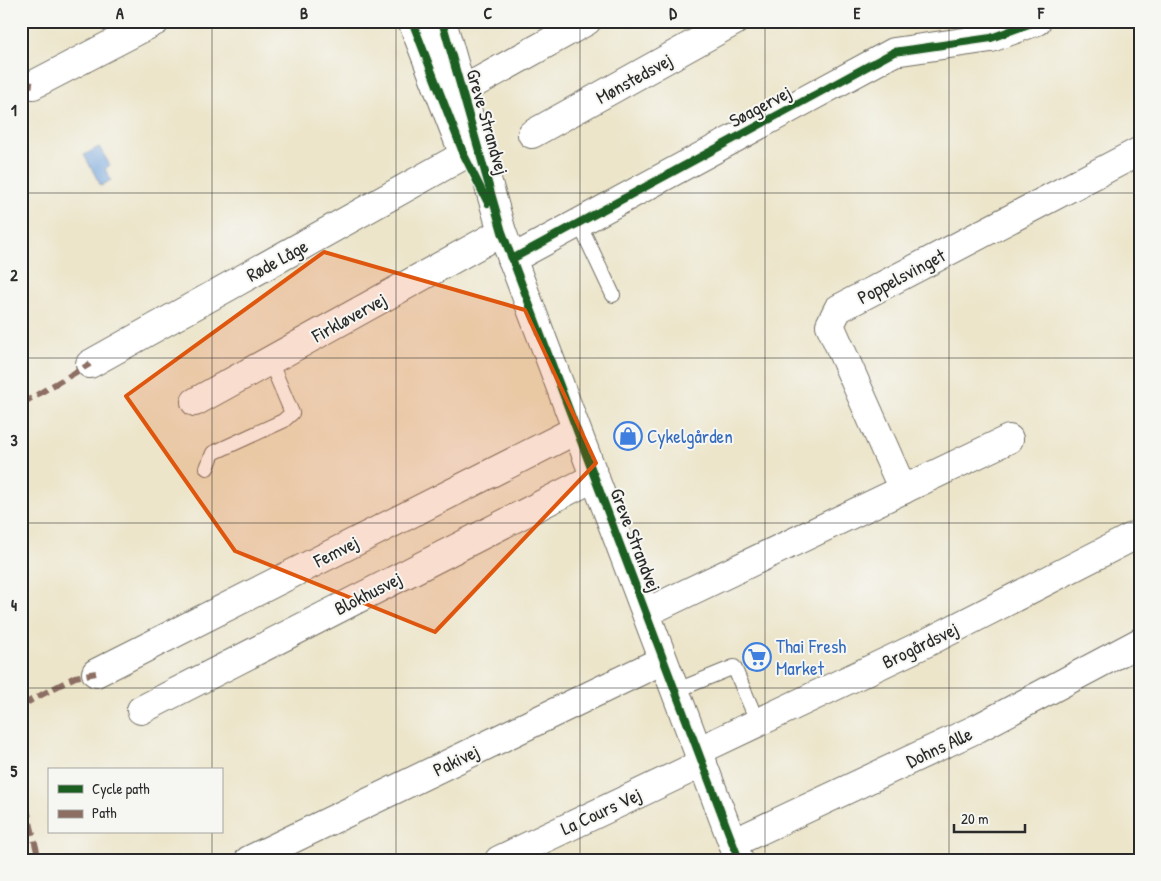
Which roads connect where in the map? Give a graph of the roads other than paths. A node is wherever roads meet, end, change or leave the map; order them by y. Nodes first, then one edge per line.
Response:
1 (156, 21) edge
2 (412, 21) edge
3 (442, 21) edge
4 (587, 21) edge
5 (735, 21) edge
6 (1037, 21) edge
7 (33, 85) dead end
8 (462, 91) junction
9 (532, 134) dead end
10 (1140, 151) edge
11 (464, 156) junction
12 (579, 223) junction
13 (502, 232) junction
14 (512, 260) junction
15 (613, 295) dead end
16 (270, 361) junction
17 (90, 364) dead end
18 (195, 402) dead end
19 (576, 430) junction
20 (1009, 439) dead end
21 (206, 468) dead end
22 (594, 476) junction
23 (903, 490) junction
24 (1140, 533) edge
25 (647, 612) junction
26 (1140, 642) edge
27 (663, 660) junction
28 (96, 673) dead end
29 (675, 691) junction
30 (141, 710) dead end
31 (758, 722) junction
32 (700, 757) junction
33 (737, 855) edge
34 (249, 860) edge
35 (499, 860) edge

1 - 7 street
2 - 11 street, Greve Strandvej
3 - 8 street, Greve Strandvej
4 - 8 street
5 - 9 street, Mønstedsvej
6 - 12 street, Søagervej
8 - 13 street, Greve Strandvej
10 - 23 street, Poppelsvinget
11 - 13 street, Greve Strandvej
11 - 17 street, Røde Låge
12 - 14 street, Søagervej
12 - 15 lane
13 - 14 street, Greve Strandvej
13 - 16 street, Firkløvervej
14 - 19 street, Greve Strandvej
16 - 18 street, Firkløvervej
16 - 21 lane
19 - 22 street, Greve Strandvej
19 - 28 street, Femvej
20 - 23 street
22 - 25 street, Greve Strandvej
22 - 30 street, Blokhusvej
23 - 25 street
24 - 31 street, Brogårdsvej
25 - 27 street, Greve Strandvej
26 - 33 street, Dohns Alle
27 - 29 street, Greve Strandvej
27 - 34 street, Pakivej
29 - 31 lane
29 - 32 street, Greve Strandvej
31 - 32 street, Brogårdsvej
32 - 33 street, Greve Strandvej
32 - 35 street, La Cours Vej

